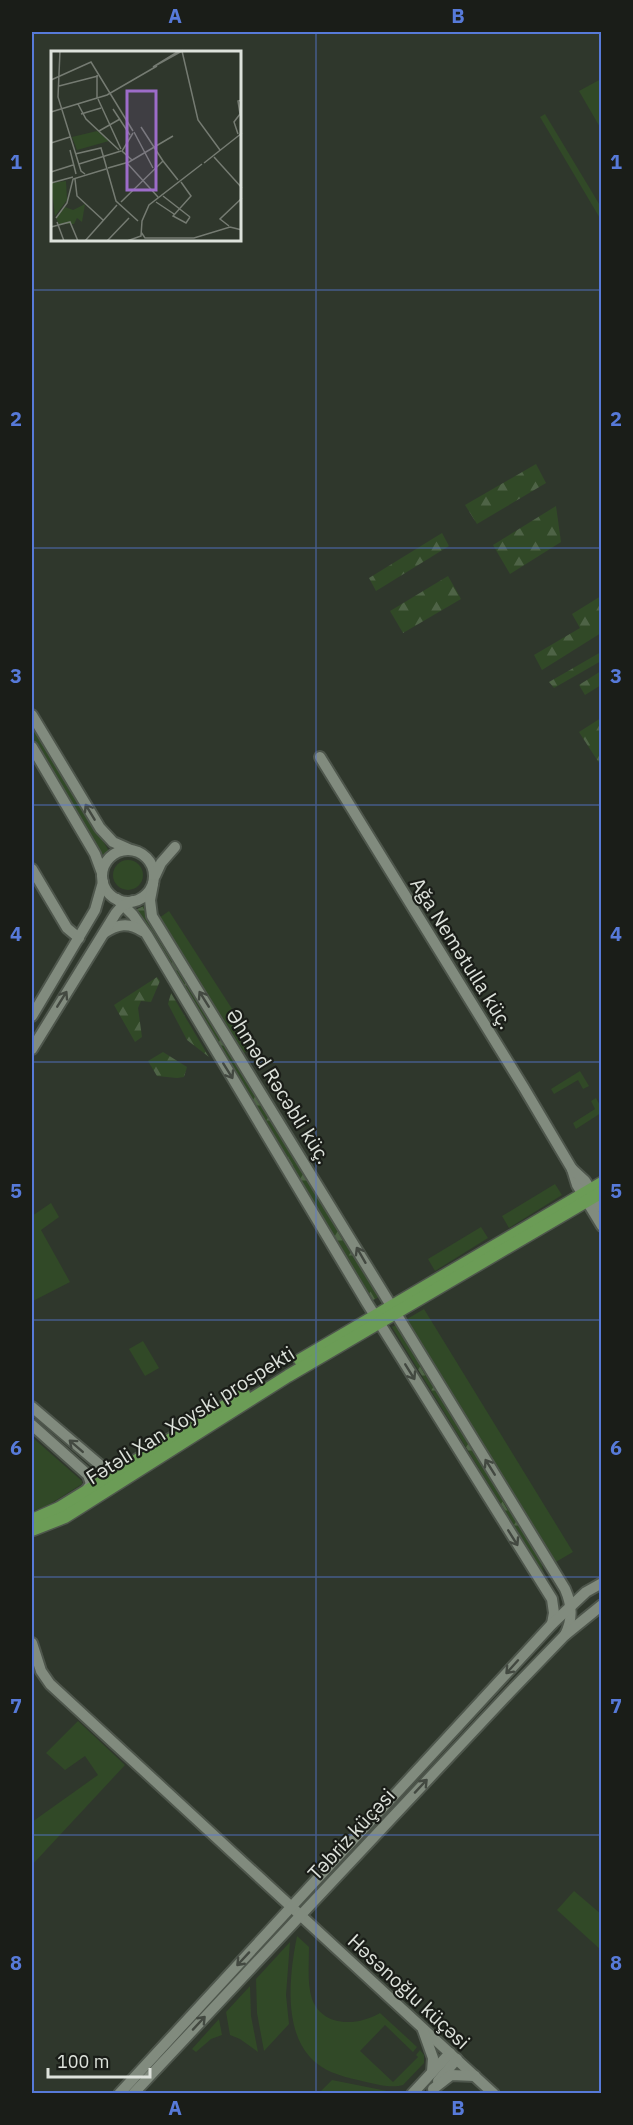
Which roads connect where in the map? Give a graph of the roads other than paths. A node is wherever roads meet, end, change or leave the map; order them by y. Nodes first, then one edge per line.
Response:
1 (32, 715) edge
2 (32, 747) edge
3 (320, 757) dead end
4 (136, 852) junction
5 (32, 869) edge
6 (103, 878) junction
7 (154, 880) junction
8 (124, 902) junction
9 (101, 935) junction
10 (147, 935) junction
11 (79, 938) junction
12 (32, 1016) edge
13 (32, 1048) edge
14 (591, 1197) edge
15 (602, 1226) edge
16 (395, 1313) junction
17 (375, 1315) junction
18 (32, 1407) edge
19 (32, 1425) edge
20 (94, 1461) junction
21 (127, 1465) junction
22 (84, 1472) junction
23 (85, 1492) junction
24 (32, 1520) edge
25 (32, 1530) edge
26 (602, 1583) edge
27 (565, 1589) junction
28 (586, 1592) junction
29 (552, 1599) junction
30 (571, 1605) junction
31 (602, 1605) edge
32 (552, 1623) junction
33 (565, 1635) junction
34 (32, 1643) edge
35 (291, 1906) junction
36 (300, 1915) junction
37 (422, 2027) junction
38 (453, 2056) junction
39 (432, 2072) junction
40 (475, 2076) junction
41 (431, 2091) edge
42 (119, 2094) edge
43 (133, 2094) edge
44 (412, 2094) edge
45 (494, 2094) edge

4 -> 1 main road
2 - 6 main road
3 - 14 main road, Ağa Nemətulla küç.
4 - 6 main road
4 - 7 main road
4 - 7 main road
5 - 11 main road
6 - 8 main road
6 - 11 main road
7 - 8 main road
16 -> 7 main road, Əhməd Rəcəbli küç.
8 - 9 main road
8 - 10 main road, Əhməd Rəcəbli küç.
9 - 10 main road
13 -> 9 main road
10 -> 17 main road, Əhməd Rəcəbli küç.
11 - 12 main road
14 - 15 main road
14 - 16 main road
14 - 16 main road
16 - 17 main road
27 -> 16 main road, Əhməd Rəcəbli küç.
17 - 21 main road, Fətəli Xan Xoyski prospekti
17 - 25 main road, Fətəli Xan Xoyski prospekti
17 -> 29 main road, Əhməd Rəcəbli küç.
20 -> 18 main road
19 - 22 main road
20 - 21 main road
20 - 22 main road
21 - 23 main road, Fətəli Xan Xoyski prospekti
22 - 23 main road
23 - 24 main road, Fətəli Xan Xoyski prospekti
26 - 28 main road
27 - 28 main road
27 - 30 main road, Əhməd Rəcəbli küç.
28 - 30 main road, Təbriz küçəsi
29 - 30 main road
29 - 32 main road
30 - 31 main road
30 - 32 main road, Təbriz küçəsi
30 - 33 main road
31 - 33 main road, Təbriz küçəsi
32 -> 35 main road, Təbriz küçəsi
36 -> 33 main road, Təbriz küçəsi
34 - 35 main road
35 - 36 main road, Həsənoğlu küçəsi
35 -> 42 main road, Təbriz küçəsi
36 - 37 main road, Həsənoğlu küçəsi
43 -> 36 main road, Təbriz küçəsi
37 - 38 main road, Həsənoğlu küçəsi
37 - 39 main road
38 - 39 main road
38 - 40 main road, Həsənoğlu küçəsi
38 - 41 main road
39 - 44 main road
40 - 41 main road
40 - 45 main road, Həsənoğlu küçəsi

